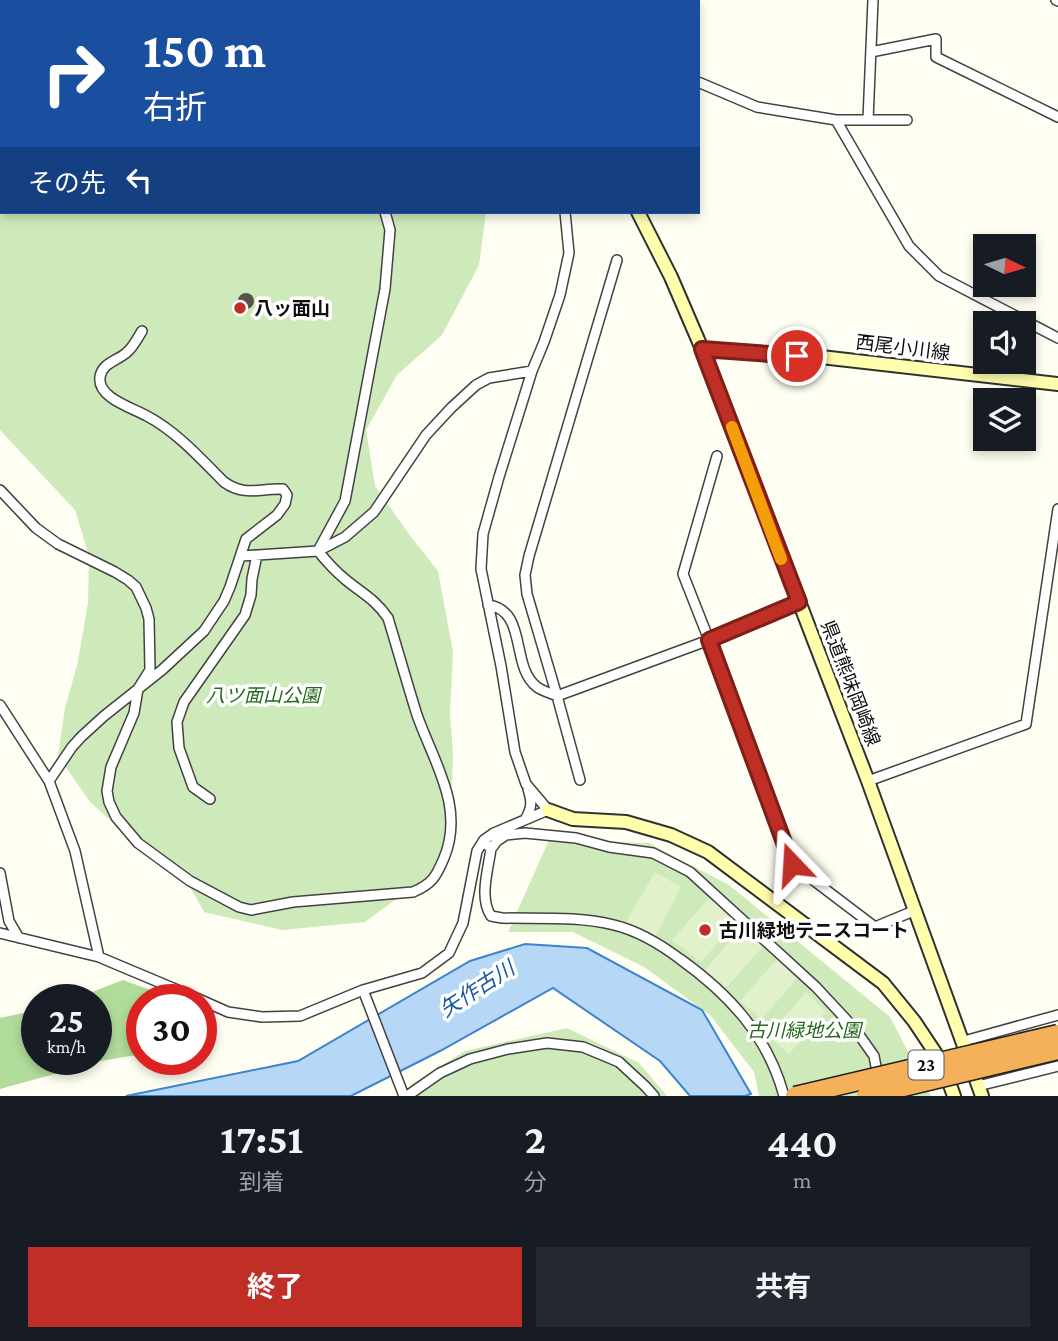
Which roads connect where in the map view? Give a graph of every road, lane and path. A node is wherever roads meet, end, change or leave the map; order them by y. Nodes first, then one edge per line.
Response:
1 (873, 0) edge
2 (871, 52) junction
3 (700, 83) edge
4 (1058, 117) edge
5 (836, 120) junction
6 (868, 120) junction
7 (907, 120) dead end
8 (386, 214) edge
9 (565, 214) edge
10 (639, 214) edge
11 (617, 260) dead end
12 (142, 331) dead end
13 (1058, 338) edge
14 (702, 349) junction
15 (532, 371) junction
16 (1058, 384) edge
17 (717, 456) dead end
18 (0, 490) edge
19 (1058, 509) edge
20 (318, 551) junction
21 (257, 555) junction
22 (241, 556) junction
23 (799, 602) junction
24 (488, 605) junction
25 (709, 640) junction
26 (138, 689) junction
27 (557, 696) junction
28 (0, 705) edge
29 (580, 780) dead end
30 (49, 781) junction
31 (868, 781) junction
32 (526, 785) junction
33 (210, 799) dead end
34 (548, 810) junction
35 (525, 820) junction
36 (484, 840) junction
37 (491, 849) junction
38 (0, 873) edge
39 (916, 910) junction
40 (4, 914) edge
41 (0, 933) edge
42 (19, 937) junction
43 (99, 957) junction
44 (162, 984) edge
45 (363, 990) junction
46 (217, 1007) edge
47 (1058, 1015) edge
48 (1058, 1034) edge
49 (964, 1041) junction
50 (1058, 1050) edge
51 (1058, 1066) edge
52 (980, 1091) edge
53 (404, 1096) edge
54 (411, 1096) edge
55 (654, 1096) edge
56 (784, 1096) edge
57 (795, 1096) edge
58 (866, 1096) edge
59 (882, 1096) edge
60 (954, 1096) edge

1 - 2 street
2 - 4 street
2 - 6 street
3 - 5 street
5 - 6 street
5 - 13 street
6 - 7 street
8 - 20 street
9 - 15 street
10 - 14 main road, 県道熊味岡崎線
11 - 27 street
12 - 22 street
14 - 16 main road, 西尾小川線
14 - 23 main road, 県道熊味岡崎線
15 - 20 street
15 - 24 street
17 - 25 street
18 - 26 street
19 - 31 street
20 - 21 street
20 - 26 street
21 - 22 street
21 - 33 street
22 - 26 street
23 - 25 street
23 - 31 main road, 県道熊味岡崎線
24 - 27 street
24 - 32 street
25 - 27 street
25 - 39 street
26 - 30 street
27 - 29 street
28 - 30 street
30 - 43 street
31 - 39 main road, 県道熊味岡崎線
32 - 34 street
32 - 35 street
34 - 35 street
34 - 60 main road
35 - 36 street
36 - 37 street
36 - 45 street
37 - 56 street
37 - 59 street
38 - 40 street
39 - 49 main road, 県道熊味岡崎線
40 - 42 street
41 - 42 street
42 - 43 street
43 - 44 street
45 - 46 street
45 - 53 street
47 - 49 street
48 - 57 highway, 23, bridge
49 - 52 main road, 県道熊味岡崎線
50 - 58 highway, 23, bridge
51 - 52 street
54 - 55 street

